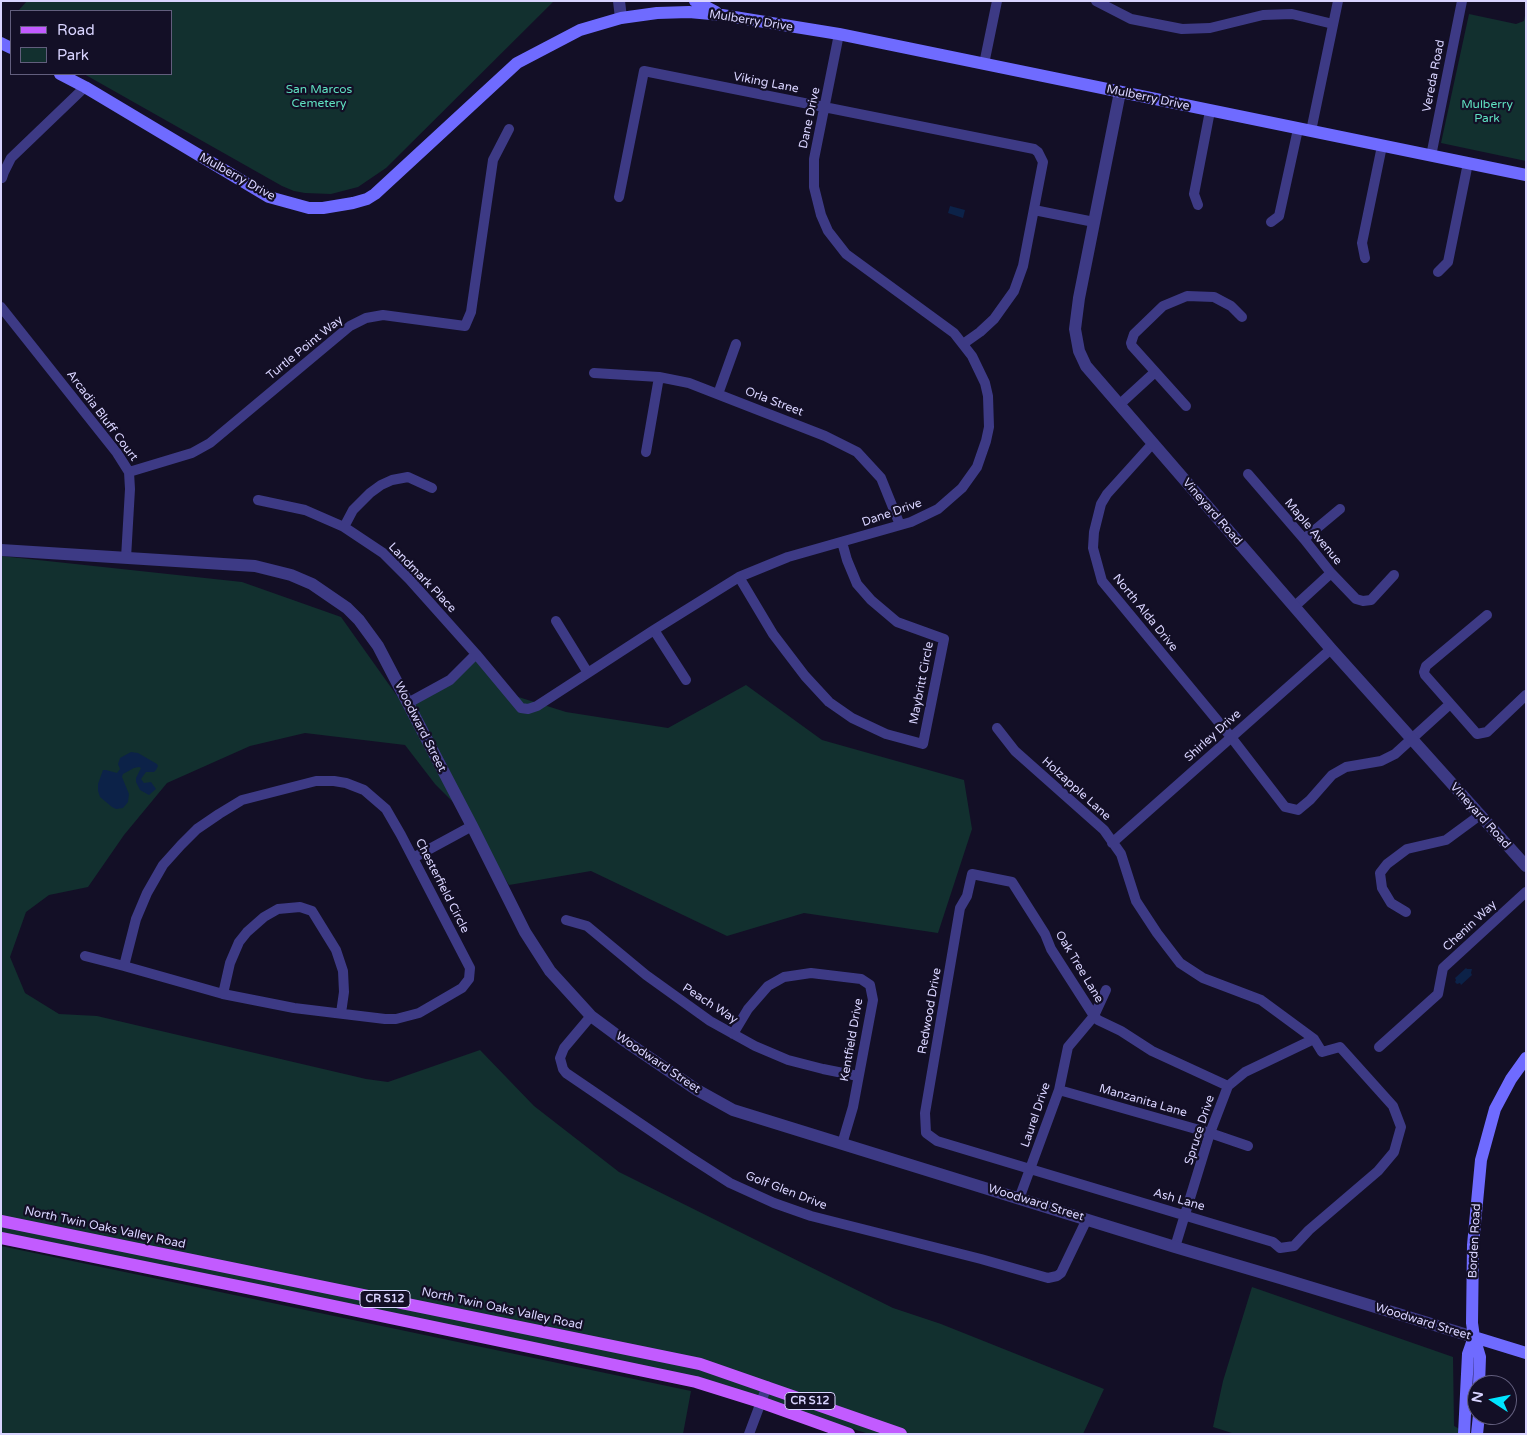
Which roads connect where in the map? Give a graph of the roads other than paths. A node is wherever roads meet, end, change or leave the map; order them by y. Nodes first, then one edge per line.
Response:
1 (619, 1) edge
2 (694, 1) edge
3 (996, 1) edge
4 (1096, 1) edge
5 (1338, 1) edge
6 (1462, 1) edge
7 (722, 15) junction
8 (621, 18) junction
9 (1333, 24) junction
10 (839, 34) junction
11 (984, 64) junction
12 (62, 75) edge
13 (85, 87) junction
14 (1120, 92) junction
15 (825, 107) junction
16 (1210, 111) junction
17 (1298, 128) junction
18 (509, 129) dead end
19 (1311, 131) junction
20 (1382, 146) junction
21 (1430, 156) junction
22 (1468, 164) junction
23 (1526, 175) edge
24 (2, 178) edge
25 (619, 197) dead end
26 (1198, 205) dead end
27 (1034, 210) junction
28 (1094, 222) junction
29 (1271, 222) dead end
30 (1365, 258) dead end
31 (1438, 272) dead end
32 (1, 307) edge
33 (1242, 317) dead end
34 (736, 344) dead end
35 (963, 344) junction
36 (1155, 372) junction
37 (594, 373) dead end
38 (659, 377) junction
39 (718, 394) junction
40 (1119, 406) junction
41 (1186, 406) dead end
42 (1153, 443) junction
43 (646, 452) dead end
44 (129, 472) junction
45 (1248, 474) dead end
46 (432, 488) dead end
47 (258, 500) dead end
48 (1340, 509) dead end
49 (900, 525) junction
50 (344, 527) junction
51 (1304, 539) junction
52 (842, 542) junction
53 (1, 550) edge
54 (126, 558) junction
55 (1332, 573) junction
56 (1394, 575) dead end
57 (739, 577) junction
58 (1295, 606) junction
59 (1487, 615) dead end
60 (556, 621) dead end
61 (654, 630) junction
62 (1330, 649) junction
63 (476, 654) junction
64 (588, 673) junction
65 (686, 680) dead end
66 (1526, 696) edge
67 (408, 702) junction
68 (1450, 704) junction
69 (997, 728) dead end
70 (1231, 737) junction
71 (1412, 740) junction
72 (1480, 815) junction
73 (472, 826) junction
74 (1112, 843) junction
75 (413, 858) junction
76 (1526, 866) edge
77 (1526, 892) edge
78 (967, 896) joint
79 (1406, 912) dead end
80 (566, 920) dead end
81 (85, 956) dead end
82 (124, 966) junction
83 (1106, 990) dead end
84 (223, 994) junction
85 (341, 1013) junction
86 (591, 1016) junction
87 (1094, 1016) junction
88 (733, 1034) junction
89 (1314, 1039) junction
90 (1379, 1047) dead end
91 (1526, 1058) edge
92 (858, 1076) junction
93 (1228, 1086) junction
94 (1059, 1090) junction
95 (926, 1133) joint
96 (1210, 1133) junction
97 (842, 1144) junction
98 (1248, 1146) dead end
99 (1394, 1152) joint
100 (1030, 1170) junction
101 (1020, 1199) junction
102 (1186, 1215) junction
103 (1087, 1219) junction
104 (1, 1221) edge
105 (1, 1238) edge
106 (1175, 1247) junction
107 (206, 1263) junction
108 (262, 1291) junction
109 (344, 1291) junction
110 (1474, 1338) junction
111 (1526, 1353) edge
112 (1479, 1375) edge
113 (767, 1386) junction
114 (760, 1402) junction
115 (748, 1434) edge
116 (849, 1434) edge
117 (900, 1434) edge
118 (1464, 1434) edge

1 - 8 street
2 - 7 main road
3 - 11 street
4 - 9 street
5 - 9 street
6 - 21 street, Vereda Road
7 - 8 main road, Mulberry Drive
7 - 10 main road, Mulberry Drive
8 - 13 main road, Mulberry Drive
9 - 19 street
10 - 11 main road, Mulberry Drive
10 - 15 street, Dane Drive
11 - 14 main road, Mulberry Drive
12 - 13 main road, Mulberry Drive
13 - 24 street
14 - 16 main road, Mulberry Drive
14 - 28 street, Vineyard Road
15 - 25 street, Viking Lane
15 - 27 street, Viking Lane
15 - 35 street, Dane Drive
16 - 17 main road, Mulberry Drive
16 - 26 street
17 - 19 main road, Mulberry Drive
17 - 29 street
18 - 44 street, Turtle Point Way
19 - 20 main road, Mulberry Drive
20 - 21 main road, Mulberry Drive
20 - 30 street
21 - 22 main road, Mulberry Drive
22 - 23 main road, Mulberry Drive
22 - 31 street
27 - 28 street
27 - 35 street, Viking Lane
28 - 40 street, Vineyard Road
32 - 44 street, Arcadia Bluff Court
33 - 36 street
34 - 39 street
35 - 49 street, Dane Drive
36 - 40 street
36 - 41 street
37 - 38 street, Orla Street
38 - 39 street, Orla Street
38 - 43 street
39 - 49 street, Orla Street
40 - 42 street, Vineyard Road
42 - 58 street, Vineyard Road
42 - 70 street, North Alda Drive
44 - 54 street, Arcadia Bluff Court
45 - 51 street, Maple Avenue
46 - 50 street
47 - 50 street, Landmark Place
48 - 51 street
49 - 52 street, Dane Drive
50 - 63 street, Landmark Place
51 - 55 street, Maple Avenue
52 - 57 street, Dane Drive
52 - 57 street, Maybritt Circle
53 - 54 street, Woodward Street
54 - 67 street, Woodward Street
55 - 56 street, Maple Avenue
55 - 58 street
57 - 61 street, Dane Drive
58 - 62 street, Vineyard Road
59 - 68 street
60 - 64 street
61 - 64 street, Dane Drive
61 - 65 street
62 - 70 street, Shirley Drive
62 - 71 street, Vineyard Road
63 - 64 street, Dane Drive
63 - 67 street
66 - 68 street
67 - 73 street, Woodward Street
68 - 71 street
69 - 74 street, Holzapple Lane
70 - 71 street, North Alda Drive
70 - 74 street, Shirley Drive
71 - 72 street, Vineyard Road
72 - 76 street, Vineyard Road
72 - 79 street
73 - 75 street
73 - 86 street, Woodward Street
74 - 89 street, Holzapple Lane
75 - 82 street, Chesterfield Circle
75 - 85 street, Chesterfield Circle
77 - 90 street, Chenin Way
78 - 87 street, Oak Tree Lane
78 - 95 street, Redwood Drive
80 - 88 street, Peach Way
81 - 82 street, Chesterfield Circle
82 - 84 street, Chesterfield Circle
83 - 87 street, Laurel Drive
84 - 85 street, Chesterfield Circle
84 - 85 street
86 - 97 street, Woodward Street
86 - 103 street, Golf Glen Drive
87 - 93 street, Oak Tree Lane
87 - 94 street, Laurel Drive
88 - 92 street, Peach Way
88 - 92 street, Kentfield Drive
89 - 93 street, Spruce Drive
89 - 99 street, Holzapple Lane
91 - 110 main road, Borden Road
92 - 97 street, Kentfield Drive
93 - 96 street, Spruce Drive
94 - 96 street, Manzanita Lane
94 - 100 street, Laurel Drive
95 - 100 street, Ash Lane
96 - 98 street, Manzanita Lane
96 - 102 street, Spruce Drive
97 - 101 street, Woodward Street
99 - 102 street, Ash Lane
100 - 101 street, Laurel Drive
100 - 102 street, Ash Lane
101 - 103 street, Woodward Street
102 - 106 street, Spruce Drive
103 - 106 street, Woodward Street
104 - 107 main road, North Twin Oaks Valley Road / CR S12
105 - 108 main road, CR S12
106 - 110 street, Woodward Street
107 - 108 main road
107 - 109 main road, North Twin Oaks Valley Road / CR S12
108 - 109 main road
108 - 114 main road, CR S12
109 - 113 main road, North Twin Oaks Valley Road / CR S12
110 - 111 main road, Woodward Street
110 - 112 main road
110 - 118 main road, Borden Road
113 - 114 street
113 - 117 main road, North Twin Oaks Valley Road / CR S12
114 - 115 street
114 - 116 main road, CR S12

